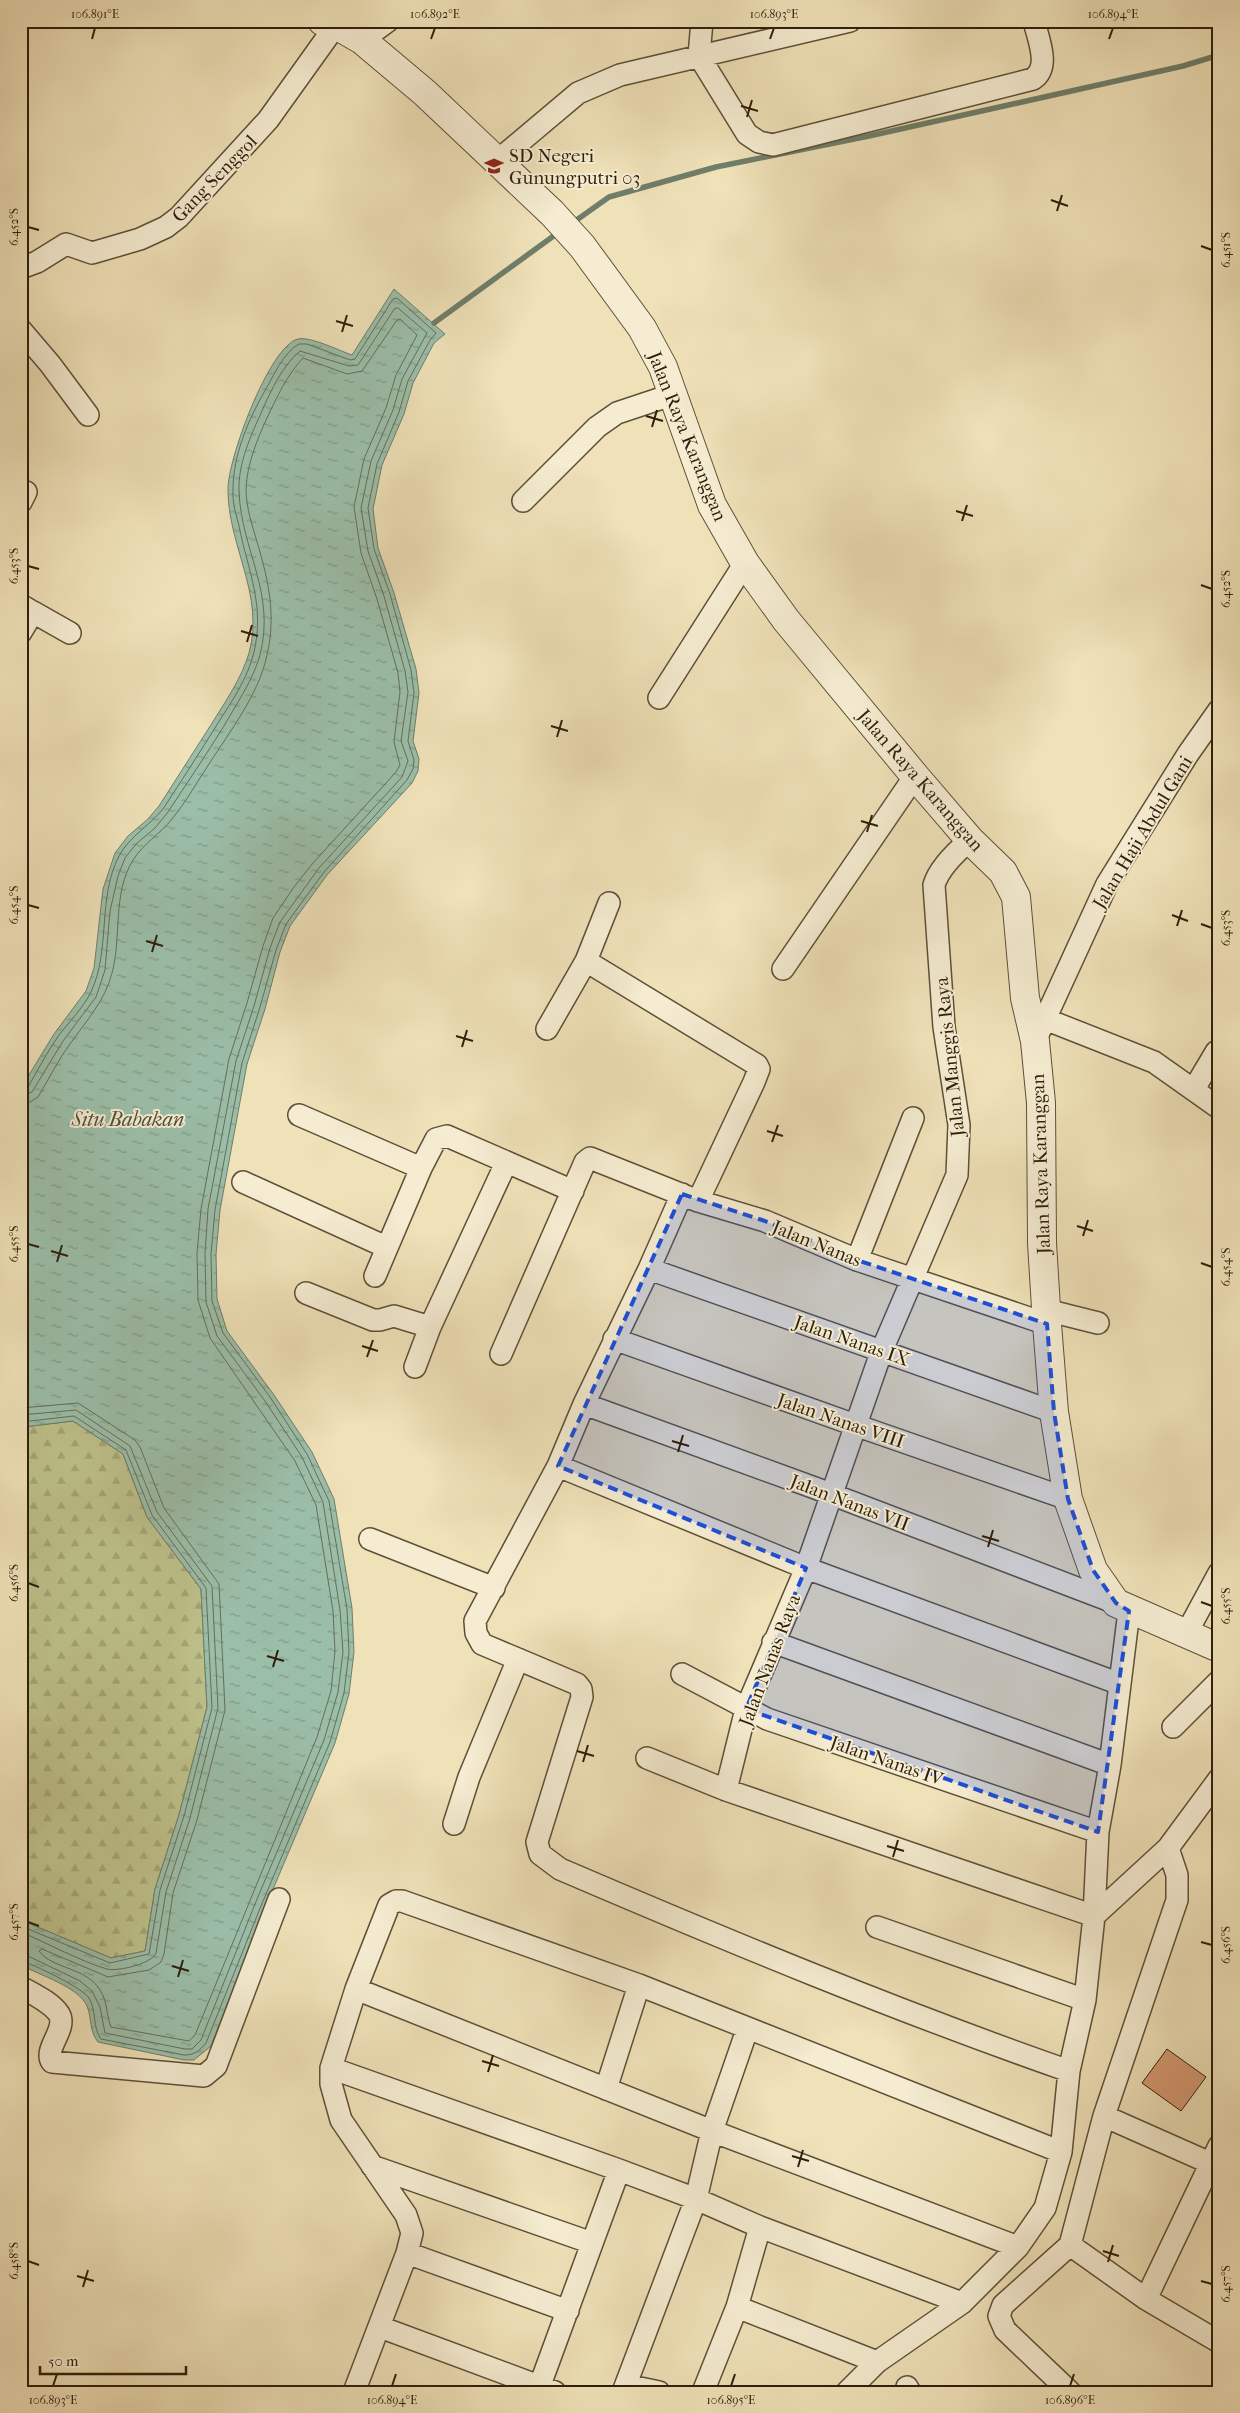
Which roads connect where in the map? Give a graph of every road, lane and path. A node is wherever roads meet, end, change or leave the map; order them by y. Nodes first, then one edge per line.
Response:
1 (388, 21) edge
2 (702, 21) edge
3 (850, 21) edge
4 (1034, 21) edge
5 (329, 23) edge
6 (362, 40) junction
7 (699, 56) junction
8 (496, 162) junction
9 (21, 268) edge
10 (21, 330) edge
11 (674, 394) junction
12 (88, 416) dead end
13 (523, 501) dead end
14 (745, 563) junction
15 (27, 609) edge
16 (21, 632) edge
17 (70, 633) dead end
18 (659, 698) dead end
19 (1219, 710) edge
20 (915, 776) junction
21 (970, 840) junction
22 (609, 903) dead end
23 (586, 961) junction
24 (783, 969) dead end
25 (547, 1029) dead end
26 (1040, 1030) junction
27 (1216, 1052) dead end
28 (1194, 1089) junction
29 (1219, 1108) edge
30 (300, 1115) dead end
31 (913, 1118) dead end
32 (506, 1164) junction
33 (422, 1168) junction
34 (243, 1182) dead end
35 (573, 1191) junction
36 (690, 1198) junction
37 (386, 1247) junction
38 (857, 1260) junction
39 (649, 1269) junction
40 (375, 1276) dead end
41 (911, 1279) junction
42 (306, 1293) dead end
43 (1046, 1317) junction
44 (1098, 1323) dead end
45 (430, 1327) junction
46 (614, 1339) junction
47 (882, 1350) junction
48 (501, 1354) dead end
49 (415, 1367) dead end
50 (584, 1404) junction
51 (1054, 1412) junction
52 (854, 1426) junction
53 (558, 1466) junction
54 (831, 1495) junction
55 (1068, 1499) junction
56 (370, 1539) dead end
57 (806, 1568) junction
58 (1219, 1573) edge
59 (494, 1588) junction
60 (1123, 1607) junction
61 (1186, 1634) junction
62 (773, 1642) junction
63 (1219, 1648) edge
64 (518, 1658) junction
65 (682, 1674) dead end
66 (1219, 1681) edge
67 (1120, 1684) junction
68 (746, 1709) junction
69 (1173, 1727) dead end
70 (647, 1758) dead end
71 (1110, 1766) junction
72 (1219, 1778) edge
73 (726, 1790) junction
74 (454, 1824) dead end
75 (1098, 1832) junction
76 (1168, 1848) junction
77 (279, 1899) dead end
78 (1094, 1916) junction
79 (877, 1927) dead end
80 (639, 1985) junction
81 (21, 1987) edge
82 (356, 1989) junction
83 (1084, 2000) junction
84 (747, 2030) junction
85 (331, 2068) junction
86 (1070, 2071) junction
87 (606, 2089) junction
88 (1104, 2116) junction
89 (712, 2131) junction
90 (1060, 2152) junction
91 (1216, 2159) edge
92 (372, 2166) junction
93 (619, 2170) junction
94 (696, 2199) junction
95 (760, 2227) junction
96 (592, 2243) junction
97 (1070, 2245) junction
98 (1018, 2247) junction
99 (407, 2253) junction
100 (1146, 2299) junction
101 (962, 2303) junction
102 (737, 2307) junction
103 (568, 2311) junction
104 (380, 2327) junction
105 (1219, 2342) edge
106 (877, 2362) junction
107 (547, 2388) edge
108 (624, 2389) edge
109 (354, 2392) edge
110 (659, 2392) edge
111 (703, 2392) edge
112 (847, 2392) edge
113 (1070, 2392) edge

1 - 6 street
2 - 7 street
3 - 7 street
4 - 7 street
5 - 6 street, Jalan Raya Karanggan
5 - 9 street, Gang Senggol
6 - 8 street, Jalan Raya Karanggan
7 - 8 street
8 - 11 street, Jalan Raya Karanggan
10 - 12 street
11 - 13 street
11 - 14 street, Jalan Raya Karanggan
14 - 18 street
14 - 20 street, Jalan Raya Karanggan
15 - 16 street
15 - 17 street
19 - 26 street, Jalan Haji Abdul Gani
20 - 21 street, Jalan Raya Karanggan
20 - 24 street
21 - 26 street, Jalan Raya Karanggan
21 - 41 street, Jalan Manggis Raya
22 - 23 street
23 - 25 street
23 - 36 street
26 - 28 street
26 - 43 street, Jalan Raya Karanggan
27 - 28 street
28 - 29 street
30 - 33 street
31 - 38 street
32 - 33 street
32 - 35 street
32 - 45 street
33 - 37 street
34 - 37 street
35 - 36 street, Jalan Nanas
35 - 48 street
36 - 38 street, Jalan Nanas
36 - 39 street
37 - 40 street
38 - 41 street, Jalan Nanas
39 - 46 street
39 - 47 street, Jalan Nanas IX
41 - 43 street, Jalan Nanas
41 - 47 street, Jalan Nanas Raya
42 - 45 street
43 - 44 street, Jalan Nanas
43 - 51 street, Jalan Raya Karanggan
45 - 49 street
46 - 50 street
46 - 52 street, Jalan Nanas VIII
47 - 51 street, Jalan Nanas IX
47 - 52 street, Jalan Nanas Raya
50 - 53 street
50 - 54 street, Jalan Nanas VII
51 - 55 street, Jalan Raya Karanggan
52 - 54 street, Jalan Nanas Raya
52 - 55 street, Jalan Nanas VIII
53 - 57 street
53 - 59 street
54 - 57 street, Jalan Nanas Raya
54 - 60 street, Jalan Nanas VII
55 - 60 street, Jalan Raya Karanggan
56 - 59 street
57 - 62 street, Jalan Nanas Raya
57 - 67 street
58 - 61 street
59 - 64 street
60 - 61 street
60 - 67 street
61 - 63 street
62 - 68 street, Jalan Nanas Raya
62 - 71 street
64 - 74 street
64 - 86 street
65 - 68 street, Jalan Nanas IV
66 - 69 street
67 - 71 street
68 - 73 street, Jalan Nanas Raya
68 - 75 street, Jalan Nanas IV
70 - 73 street
71 - 75 street
72 - 76 street
73 - 78 street
75 - 78 street
76 - 78 street
76 - 88 street
77 - 81 street
78 - 83 street
79 - 83 street
80 - 82 street
80 - 84 street
80 - 87 street
82 - 85 street
82 - 87 street
83 - 86 street
84 - 89 street
84 - 90 street
85 - 92 street
85 - 93 street
86 - 90 street
87 - 89 street
88 - 91 street
88 - 97 street
89 - 94 street
89 - 98 street
90 - 98 street
91 - 100 street
92 - 96 street
92 - 99 street
93 - 94 street
93 - 96 street
94 - 95 street
94 - 108 street
95 - 101 street
95 - 102 street
96 - 103 street
97 - 100 street
97 - 113 street
98 - 101 street
99 - 103 street
99 - 104 street
100 - 105 street
101 - 106 street
102 - 106 street
102 - 111 street
103 - 107 street
104 - 107 street
104 - 109 street
106 - 112 street
108 - 110 street

